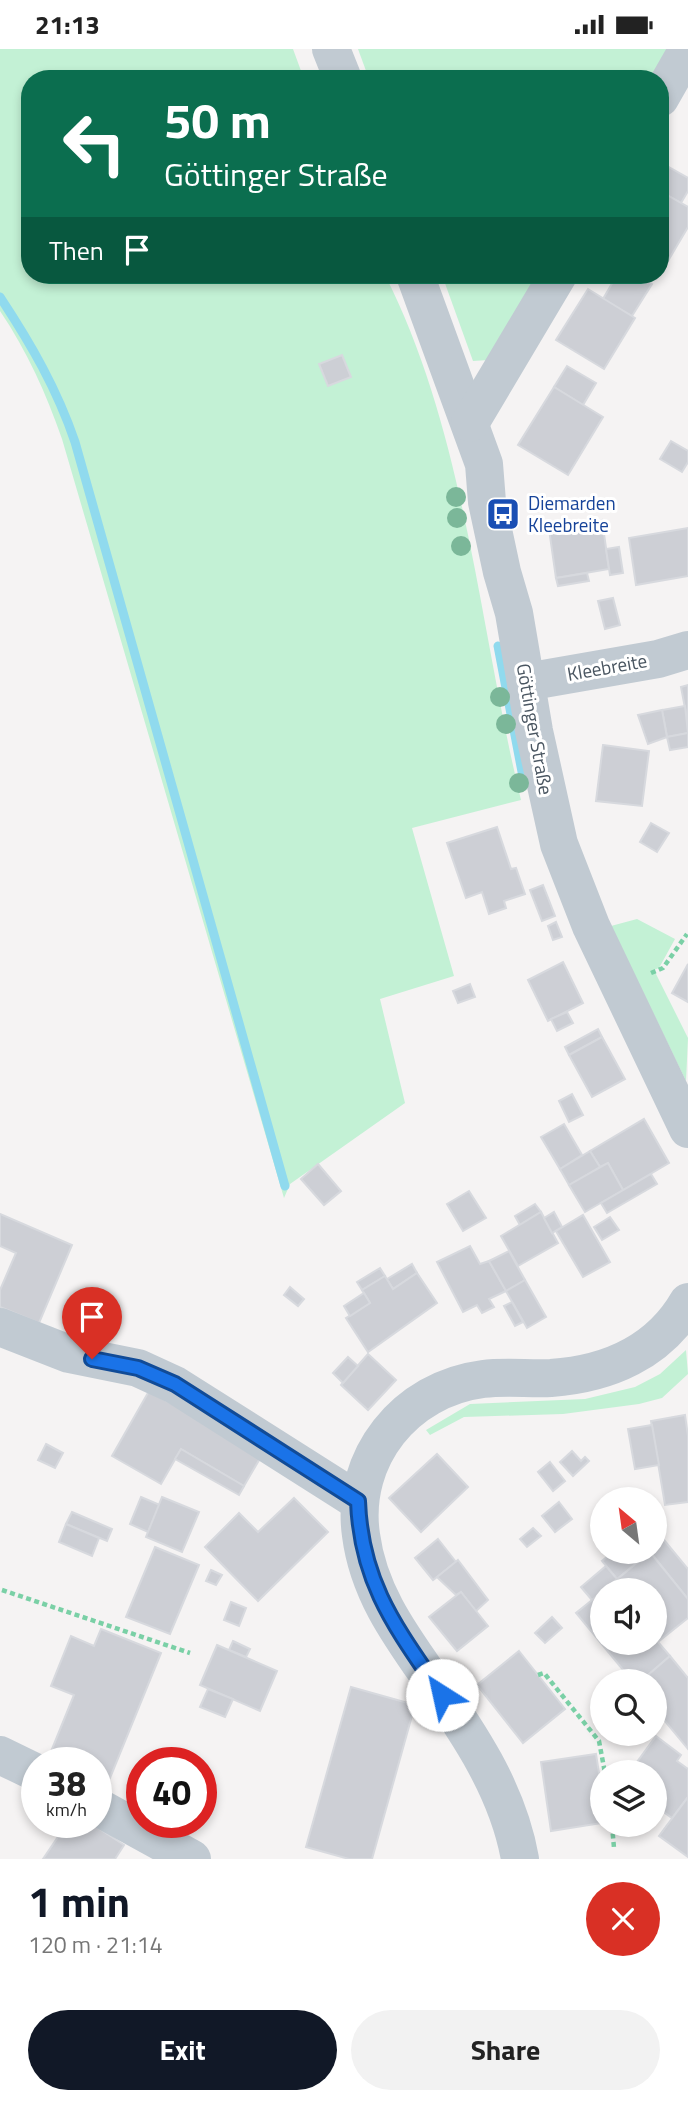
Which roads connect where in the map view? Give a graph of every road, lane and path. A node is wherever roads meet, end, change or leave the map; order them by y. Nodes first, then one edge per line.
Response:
1 (331, 49) edge
2 (688, 49) edge
3 (339, 70) edge
4 (669, 82) edge
5 (418, 284) edge
6 (553, 284) edge
7 (470, 423) junction
8 (688, 650) edge
9 (526, 681) junction
10 (687, 934) edge
11 (663, 968) dead end
12 (688, 1129) edge
13 (688, 1302) edge
14 (0, 1327) edge
15 (358, 1501) junction
16 (2, 1590) dead end
17 (190, 1653) dead end
18 (538, 1675) dead end
19 (0, 1755) edge
20 (603, 1760) edge
21 (21, 1765) edge
22 (112, 1815) edge
23 (613, 1837) edge
24 (614, 1848) dead end
25 (192, 1859) edge
26 (520, 1859) edge

1 - 3 street
2 - 4 street
5 - 7 street, Göttinger Straße
6 - 7 street
7 - 9 street, Göttinger Straße
8 - 9 street, Kleebreite
9 - 12 street, Göttinger Straße
10 - 11 path
13 - 15 street
14 - 15 street
15 - 26 street
16 - 17 path
18 - 20 path
19 - 21 street
22 - 25 street
23 - 24 path

